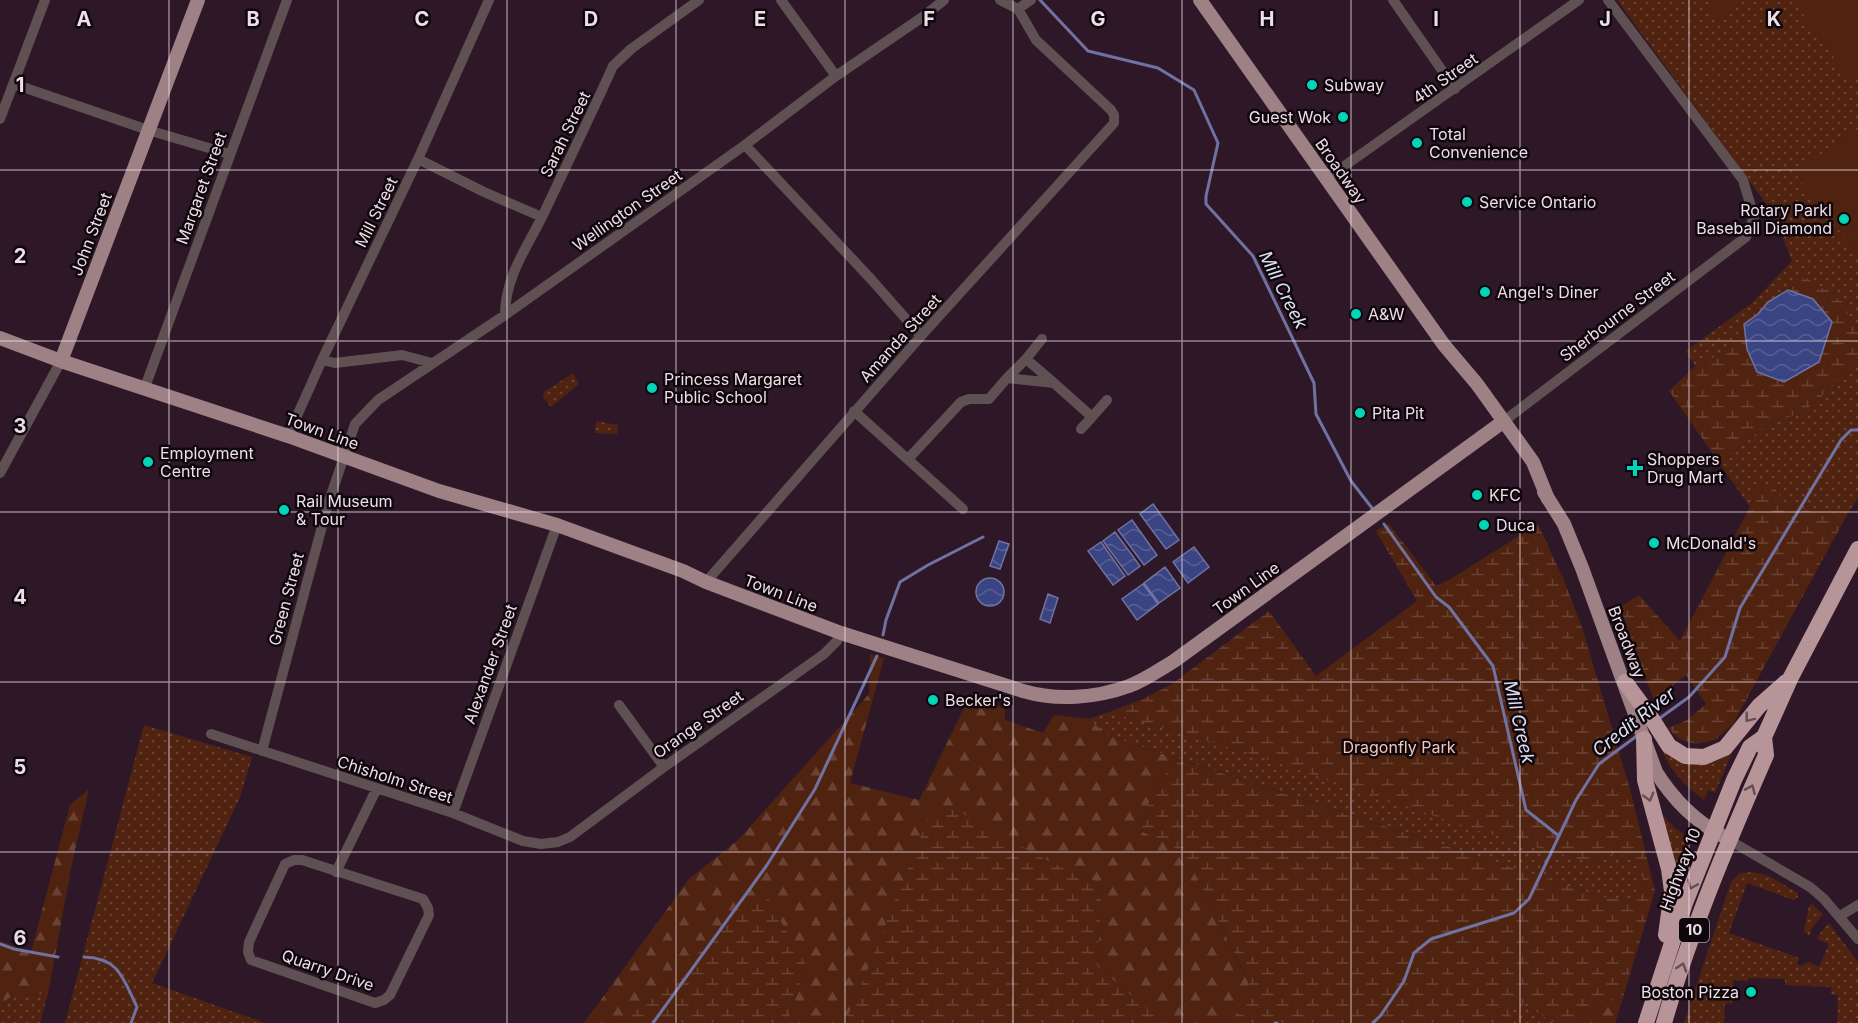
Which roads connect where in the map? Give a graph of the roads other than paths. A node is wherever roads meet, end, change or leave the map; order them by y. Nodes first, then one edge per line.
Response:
1 (45, 0) edge
2 (198, 0) edge
3 (287, 0) edge
4 (489, 0) edge
5 (699, 0) edge
6 (781, 0) edge
7 (944, 0) edge
8 (1000, 0) edge
9 (1031, 0) edge
10 (1200, 0) edge
11 (1393, 0) edge
12 (1579, 0) edge
13 (1608, 0) edge
14 (1018, 9) junction
15 (836, 75) junction
16 (14, 84) junction
17 (1455, 89) junction
18 (0, 119) edge
19 (148, 130) junction
20 (745, 145) junction
21 (229, 154) junction
22 (418, 159) junction
23 (1326, 179) junction
24 (542, 217) junction
25 (505, 315) junction
26 (921, 336) junction
27 (0, 338) edge
28 (1042, 339) dead end
29 (1026, 359) junction
30 (322, 360) junction
31 (61, 361) junction
32 (432, 363) junction
33 (1007, 378) junction
34 (1053, 383) junction
35 (145, 387) junction
36 (1107, 400) dead end
37 (854, 411) junction
38 (1092, 417) junction
39 (1501, 424) junction
40 (1082, 429) dead end
41 (288, 436) junction
42 (344, 456) junction
43 (908, 459) junction
44 (0, 473) edge
45 (963, 509) dead end
46 (557, 525) junction
47 (1858, 549) edge
48 (706, 582) junction
49 (841, 633) junction
50 (1791, 677) junction
51 (1625, 682) joint
52 (619, 705) dead end
53 (1648, 727) junction
54 (212, 734) dead end
55 (1764, 737) junction
56 (262, 751) junction
57 (664, 766) junction
58 (377, 788) junction
59 (453, 813) junction
60 (1713, 831) junction
61 (570, 837) joint
62 (1729, 840) junction
63 (336, 872) junction
64 (1858, 905) edge
65 (1840, 916) junction
66 (1858, 939) edge
67 (1662, 973) junction
68 (1646, 1023) edge
69 (1664, 1023) edge

1 - 16 street
2 - 19 main road, John Street
3 - 21 street, Margaret Street
4 - 22 street, Mill Street
5 - 24 street, Sarah Street
6 - 15 street
7 - 15 street, Wellington Street
8 - 14 street
9 - 14 street
10 - 23 main road, Broadway
11 - 17 street
12 - 17 street, 4th Street
13 - 39 street, Sherbourne Street
14 - 26 street, Amanda Street
15 - 20 street, Wellington Street
16 - 18 street
16 - 19 street
17 - 23 street, 4th Street
19 - 21 street
19 - 31 main road, John Street
20 - 25 street, Wellington Street
20 - 26 street
21 - 35 street, Margaret Street
22 - 24 street
22 - 30 street, Mill Street
23 - 39 main road, Broadway
24 - 25 street, Sarah Street
25 - 32 street, Wellington Street
26 - 37 street, Amanda Street
27 - 31 main road, Town Line
28 - 29 street
29 - 33 street
29 - 34 street
30 - 32 street
30 - 41 street, Mill Street
31 - 35 main road, Town Line
31 - 44 street, John Street
32 - 42 street, Wellington Street
33 - 34 street
33 - 43 street
34 - 38 street
35 - 41 main road, Town Line
36 - 38 street
37 - 43 street
37 - 48 street, Amanda Street
38 - 40 street
39 - 49 main road, Town Line
39 - 51 main road, Broadway
41 - 42 main road, Town Line
42 - 46 main road, Town Line
42 - 56 street, Green Street
43 - 45 street
46 - 48 main road, Town Line
46 - 59 street, Alexander Street
47 - 50 highway, Highway 10 / 10
48 - 49 main road, Town Line
49 - 57 street, Orange Street
50 -> 53 highway
50 - 55 highway, Highway 10 / 10
51 - 53 highway
52 - 57 street
53 - 60 main road
53 -> 67 highway
54 - 56 street, Chisholm Street
55 - 60 highway, Highway 10 / 10
62 -> 55 highway, Highway 10 / 10
56 - 58 street, Chisholm Street
57 - 61 street, Orange Street
58 - 59 street, Chisholm Street
58 - 63 street
59 - 61 street, Chisholm Street
60 - 62 main road
60 -> 67 highway, Highway 10 / 10
62 - 65 street
69 -> 62 highway, Highway 10 / 10
63 - 63 street, Quarry Drive
64 - 65 street
65 - 66 street
67 - 68 highway, Highway 10 / 10

